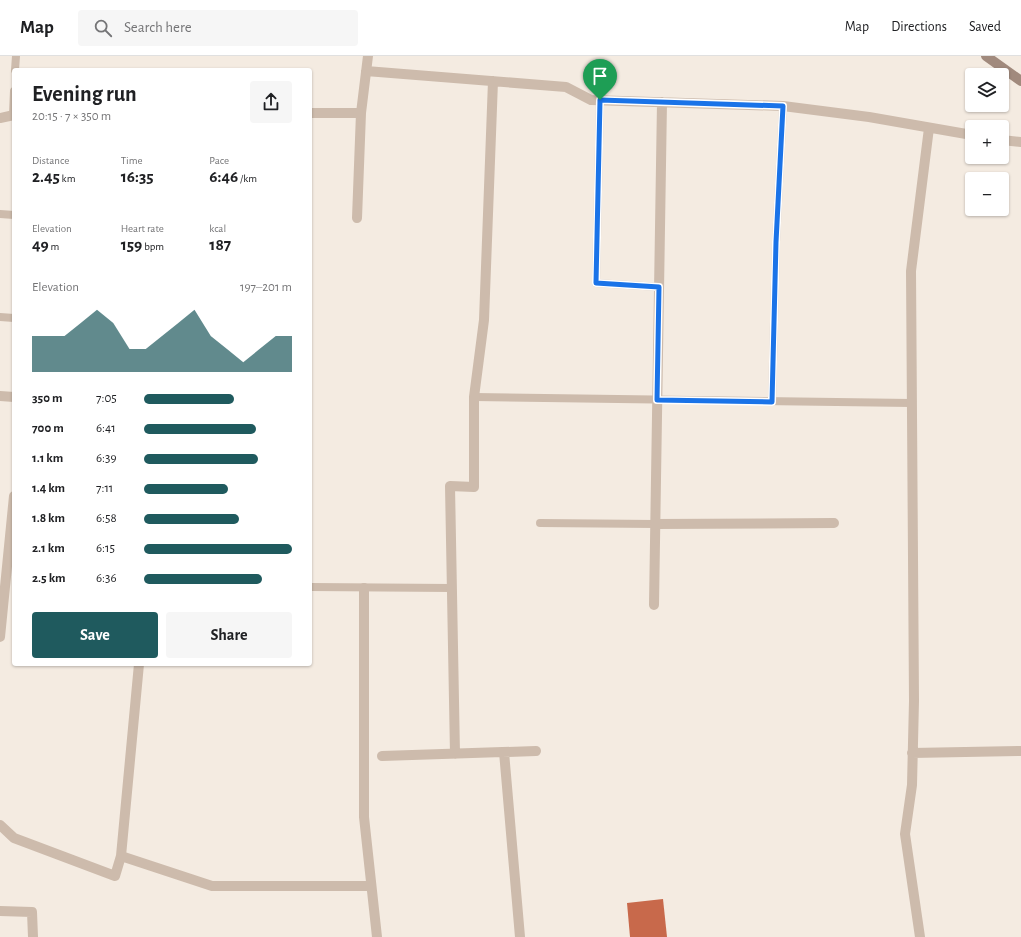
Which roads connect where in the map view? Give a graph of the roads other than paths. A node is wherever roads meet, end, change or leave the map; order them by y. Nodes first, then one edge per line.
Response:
1 (16, 56) edge
2 (368, 56) edge
3 (986, 56) edge
4 (15, 68) edge
5 (366, 71) junction
6 (494, 81) junction
7 (1021, 81) edge
8 (600, 100) junction
9 (662, 102) junction
10 (783, 106) junction
11 (312, 113) edge
12 (362, 113) junction
13 (12, 115) edge
14 (0, 118) edge
15 (929, 128) junction
16 (965, 134) edge
17 (1009, 141) edge
18 (1021, 142) edge
19 (0, 214) edge
20 (12, 215) edge
21 (356, 218) dead end
22 (659, 287) junction
23 (0, 317) edge
24 (12, 318) edge
25 (0, 396) edge
26 (12, 397) edge
27 (474, 397) junction
28 (657, 400) junction
29 (772, 402) junction
30 (911, 403) junction
31 (12, 516) edge
32 (540, 523) dead end
33 (834, 523) dead end
34 (655, 524) junction
35 (312, 587) edge
36 (364, 588) junction
37 (452, 588) junction
38 (654, 605) dead end
39 (0, 637) edge
40 (139, 666) edge
41 (536, 751) dead end
42 (1021, 751) edge
43 (504, 752) junction
44 (912, 753) junction
45 (455, 754) junction
46 (382, 756) dead end
47 (0, 825) edge
48 (121, 856) junction
49 (371, 886) junction
50 (0, 911) edge
51 (33, 937) edge
52 (377, 937) edge
53 (520, 937) edge
54 (920, 937) edge

1 - 4 lane
2 - 5 street
3 - 7 street
5 - 6 street
5 - 12 street
6 - 8 street
6 - 27 street
8 - 9 street
8 - 22 lane
9 - 10 street
9 - 22 street
10 - 15 street
10 - 29 lane
11 - 12 street
12 - 21 street
13 - 14 street
15 - 16 street
15 - 30 street
17 - 18 street
19 - 20 lane
22 - 28 street
23 - 24 lane
25 - 26 street
27 - 28 lane
27 - 37 street
28 - 29 lane
28 - 34 street
29 - 30 lane
30 - 44 street
31 - 39 street
32 - 34 lane
33 - 34 street
34 - 38 street
35 - 36 lane
36 - 37 lane
36 - 49 street
37 - 45 street
40 - 48 street
41 - 43 street
42 - 44 street
43 - 45 street
43 - 53 street
44 - 54 street
45 - 46 street
47 - 48 street
48 - 49 street
49 - 52 street
50 - 51 street

